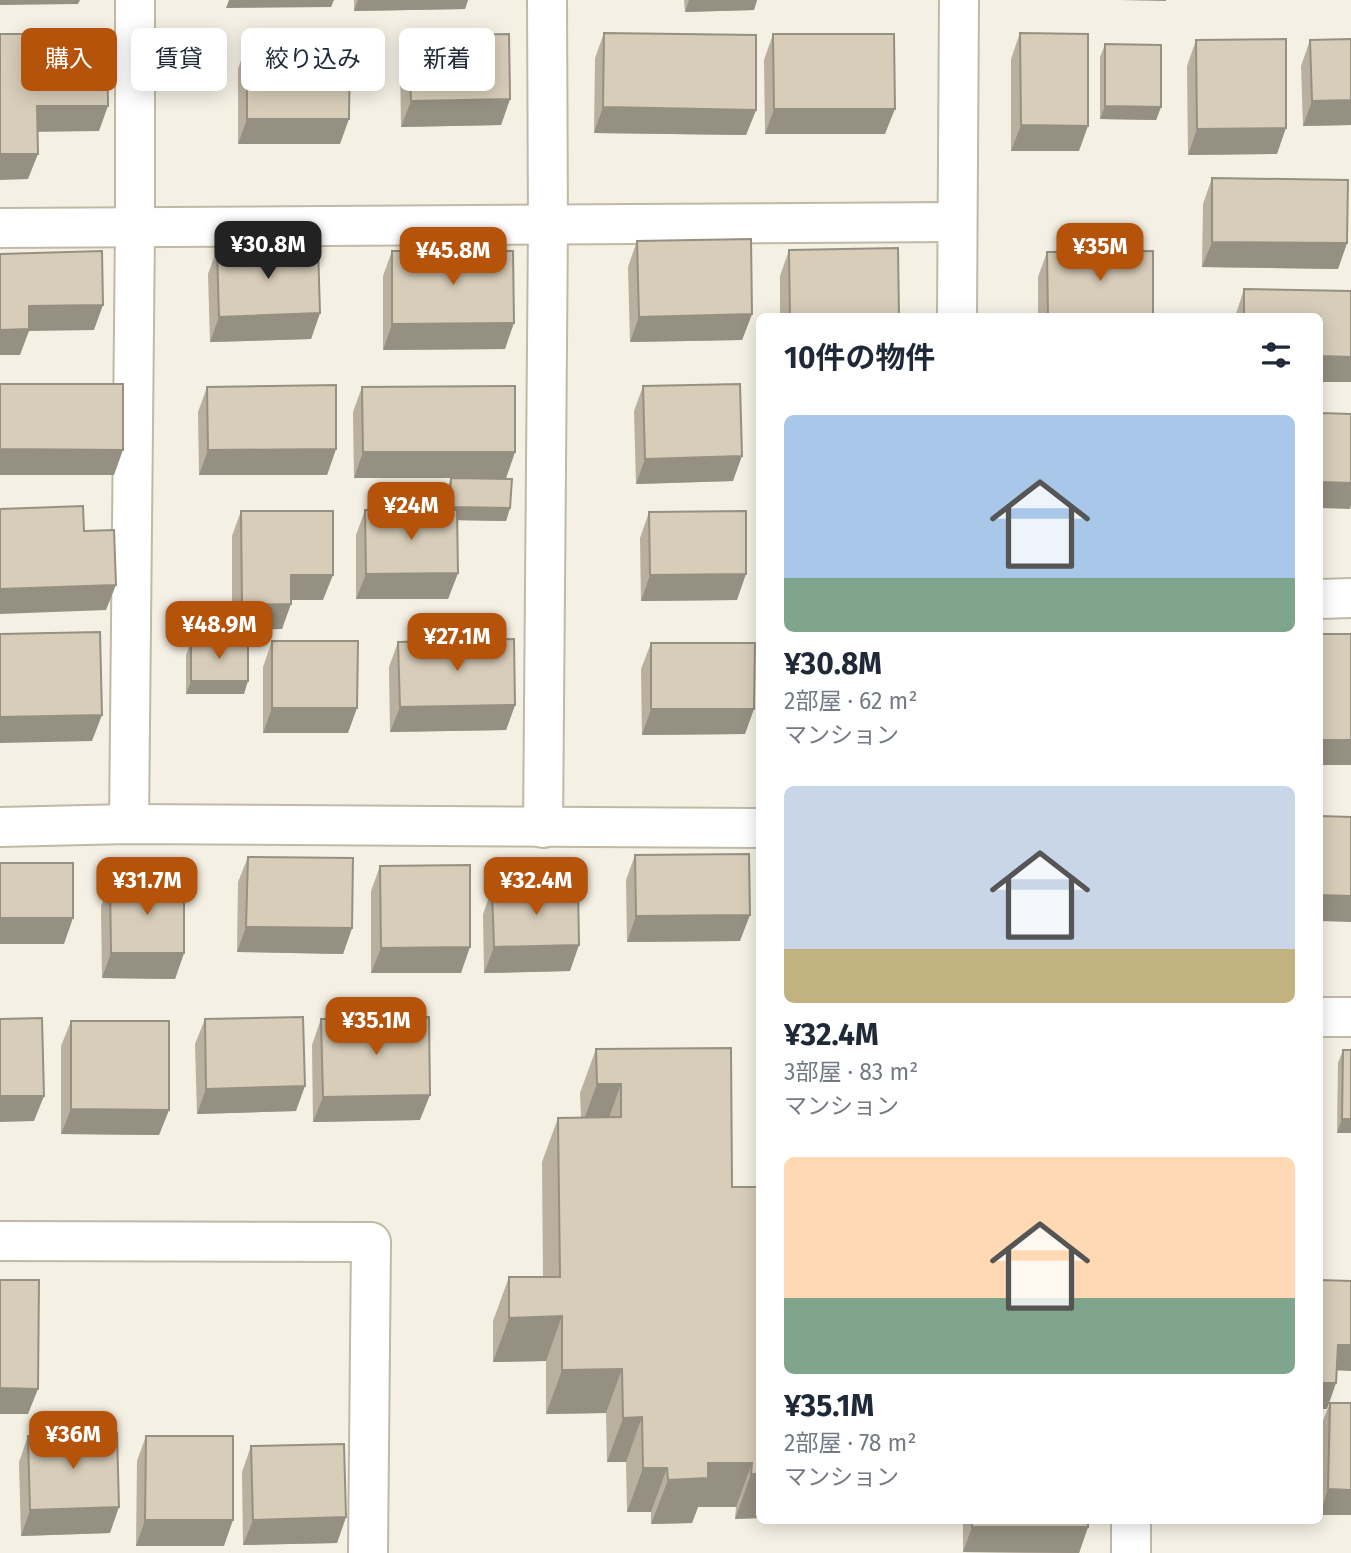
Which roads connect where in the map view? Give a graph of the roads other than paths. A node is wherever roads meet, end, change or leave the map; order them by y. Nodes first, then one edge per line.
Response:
1 (135, 0) edge
2 (547, 0) edge
3 (958, 0) edge
4 (957, 222) junction
5 (548, 225) junction
6 (135, 227) junction
7 (0, 228) edge
8 (957, 313) edge
9 (1351, 598) edge
10 (1323, 599) edge
11 (129, 824) junction
12 (0, 827) edge
13 (543, 828) junction
14 (756, 828) edge
15 (1323, 1017) edge
16 (1351, 1017) edge
17 (0, 1241) edge
18 (1131, 1524) edge
19 (368, 1553) edge
20 (1131, 1553) edge

1 - 6 street
2 - 5 street
3 - 4 street
4 - 5 street
4 - 8 street
5 - 6 street
5 - 13 street
6 - 7 street
6 - 11 street
9 - 10 street
11 - 12 street
11 - 13 street
13 - 14 street
15 - 16 street
17 - 19 street
18 - 20 street

